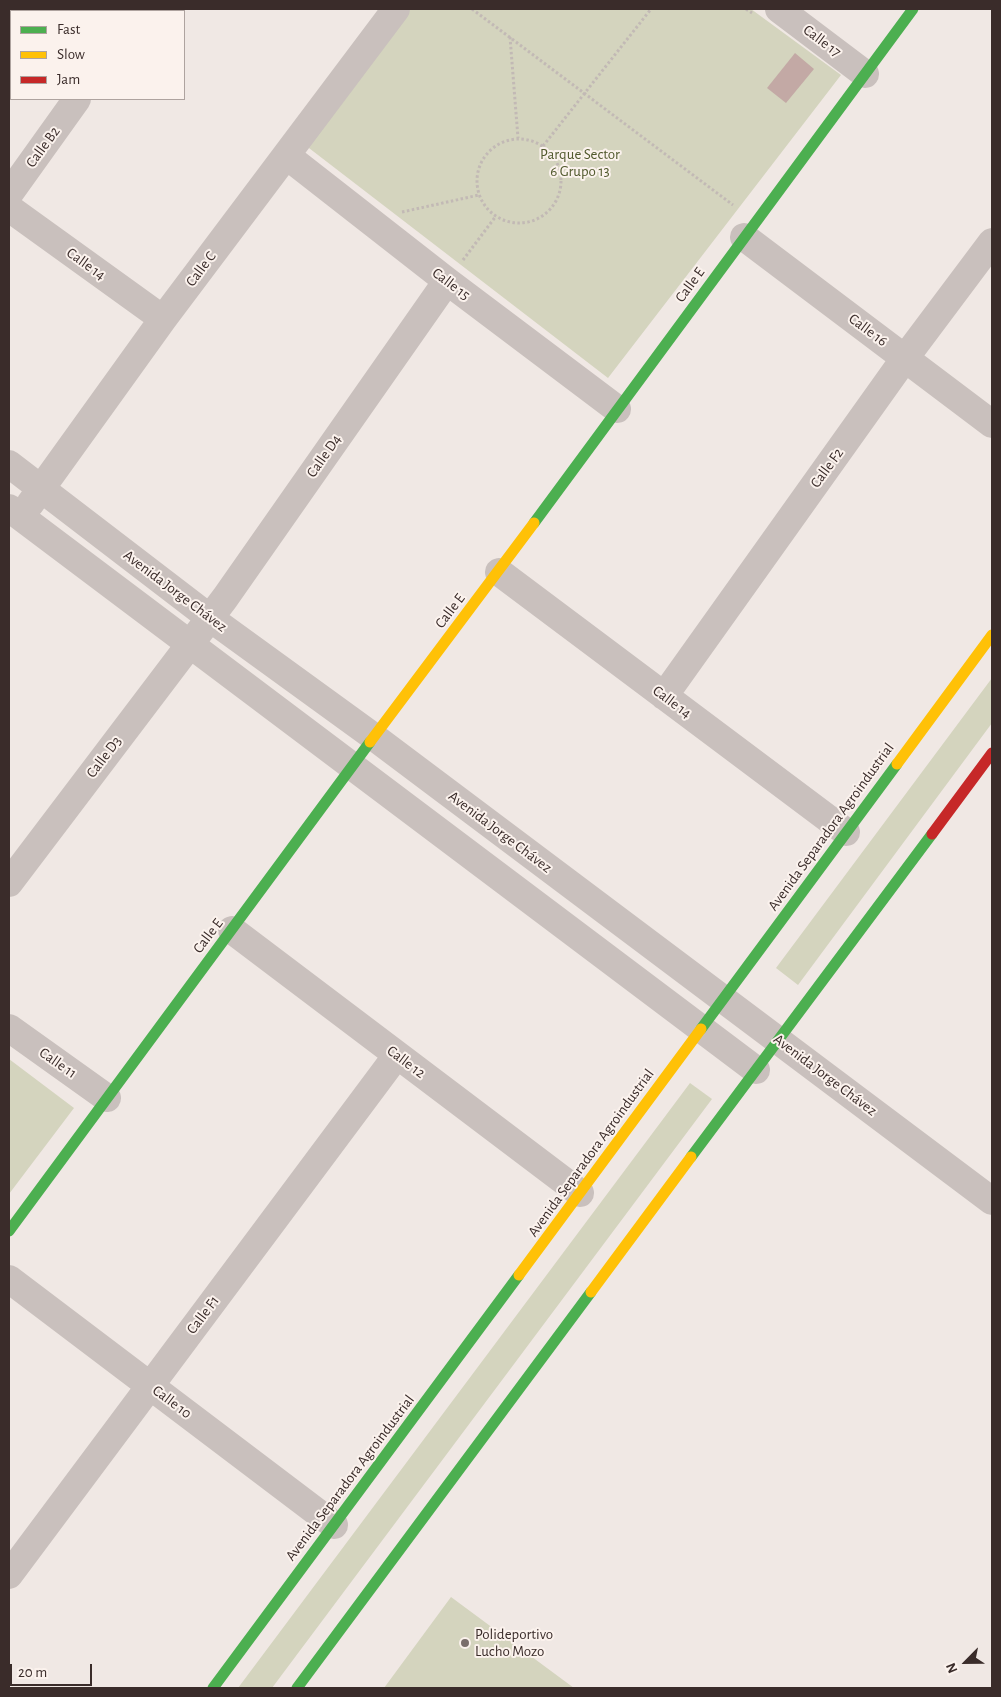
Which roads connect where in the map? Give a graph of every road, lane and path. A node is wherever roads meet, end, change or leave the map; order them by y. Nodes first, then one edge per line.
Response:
1 (396, 9) edge
2 (472, 9) edge
3 (651, 9) edge
4 (746, 9) edge
5 (913, 9) edge
6 (766, 12) edge
7 (510, 37) junction
8 (865, 74) junction
9 (584, 94) junction
10 (76, 100) edge
11 (518, 138) junction
12 (543, 146) junction
13 (287, 156) junction
14 (9, 194) edge
15 (479, 195) junction
16 (9, 208) edge
17 (496, 216) junction
18 (407, 218) dead end
19 (750, 230) junction
20 (992, 242) edge
21 (459, 274) junction
22 (163, 319) junction
23 (905, 358) junction
24 (617, 409) junction
25 (992, 424) edge
26 (9, 464) edge
27 (40, 489) junction
28 (13, 519) edge
29 (499, 572) junction
30 (200, 631) junction
31 (992, 635) edge
32 (664, 696) junction
33 (374, 737) junction
34 (992, 753) edge
35 (353, 766) junction
36 (846, 832) junction
37 (9, 883) edge
38 (232, 930) junction
39 (723, 1000) junction
40 (9, 1028) edge
41 (702, 1028) junction
42 (778, 1041) junction
43 (397, 1055) junction
44 (756, 1070) junction
45 (107, 1098) junction
46 (580, 1193) junction
47 (992, 1201) edge
48 (9, 1231) edge
49 (9, 1279) edge
50 (150, 1386) junction
51 (334, 1525) junction
52 (9, 1574) edge
53 (213, 1688) edge
54 (298, 1688) edge

1 - 13 street, Calle C
2 - 7 path
3 - 9 path
4 - 6 path
5 - 8 street, Calle E
6 - 8 street, Calle 17
7 - 9 path
7 - 11 path
8 - 19 street, Calle E
9 - 12 path
9 - 19 path
10 - 14 street, Calle B2
11 - 12 path
11 - 15 path
12 - 17 path
13 - 21 street, Calle 15
13 - 22 street, Calle C
15 - 17 path
15 - 18 path
16 - 22 street, Calle 14
17 - 21 path
19 - 23 street, Calle 16
19 - 24 street, Calle E
20 - 23 street, Calle F2
21 - 24 street, Calle 15
21 - 30 street, Calle D4
22 - 27 street, Calle C
23 - 25 street, Calle 16
23 - 32 street, Calle F2
24 - 29 street, Calle E
26 - 27 street, Avenida Jorge Chávez
27 - 28 street, Calle C
27 - 30 street, Avenida Jorge Chávez
28 - 30 street, Avenida Jorge Chávez
29 - 32 street, Calle 14
29 - 33 street, Calle E
30 - 33 street, Avenida Jorge Chávez
30 - 35 street, Avenida Jorge Chávez
30 - 37 street, Calle D3
31 - 36 street, Avenida Separadora Agroindustrial
32 - 36 street, Calle 14
33 - 35 street, Calle E
33 - 39 street, Avenida Jorge Chávez
34 - 42 street
35 - 38 street, Calle E
35 - 41 street, Avenida Jorge Chávez
36 - 39 street, Avenida Separadora Agroindustrial
38 - 43 street, Calle 12
38 - 45 street, Calle E
39 - 41 street, Avenida Separadora Agroindustrial
39 - 42 street, Avenida Jorge Chávez
40 - 45 street, Calle 11
41 - 44 street, Avenida Jorge Chávez
41 - 46 street, Avenida Separadora Agroindustrial
42 - 44 street
42 - 47 street, Avenida Jorge Chávez
43 - 46 street, Calle 12
43 - 50 street, Calle F1
44 - 54 street
45 - 48 street, Calle E
46 - 51 street, Avenida Separadora Agroindustrial
49 - 50 street, Calle 10
50 - 51 street, Calle 10
50 - 52 street, Calle F1
51 - 53 street, Avenida Separadora Agroindustrial

